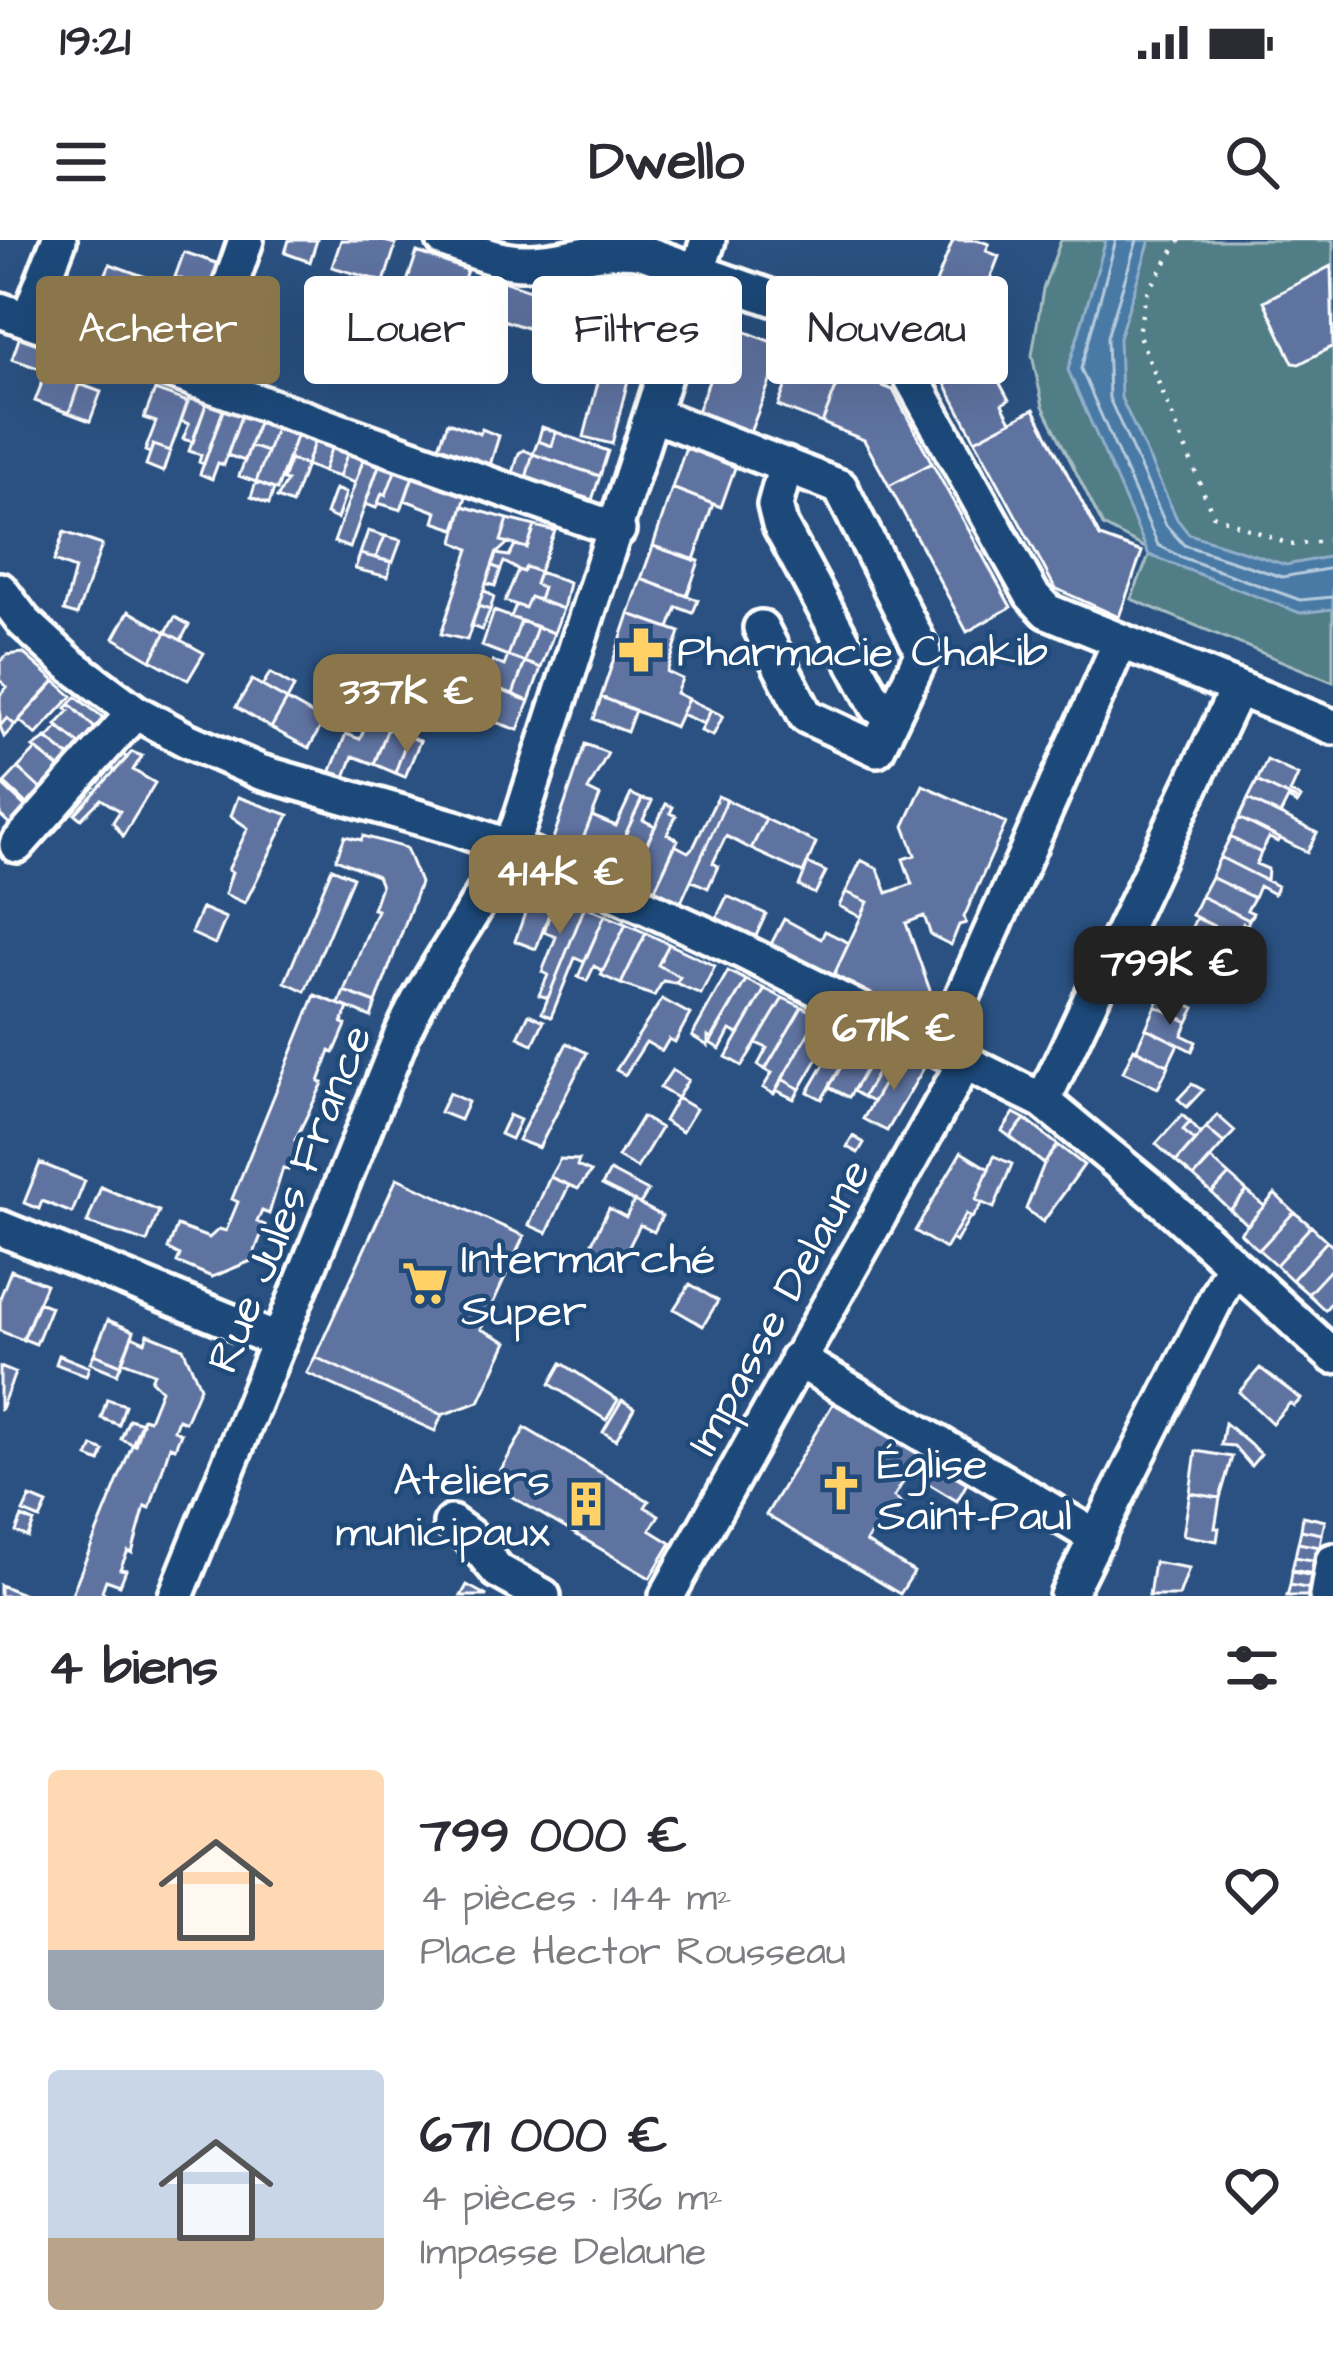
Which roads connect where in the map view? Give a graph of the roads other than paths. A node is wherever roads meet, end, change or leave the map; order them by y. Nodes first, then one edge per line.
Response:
1 (58, 240) edge
2 (246, 240) edge
3 (444, 240) edge
4 (703, 254) edge
5 (234, 276) edge
6 (14, 315) edge
7 (206, 384) edge
8 (655, 415) junction
9 (786, 465) junction
10 (618, 530) junction
11 (3, 600) edge
12 (761, 628) dead end
13 (1120, 642) junction
14 (1237, 688) junction
15 (135, 712) junction
16 (893, 714) junction
17 (1333, 727) edge
18 (17, 845) dead end
19 (510, 847) junction
20 (953, 1054) junction
21 (1043, 1101) junction
22 (0, 1228) edge
23 (1233, 1265) junction
24 (279, 1341) junction
25 (1333, 1356) edge
26 (797, 1359) junction
27 (451, 1523) dead end
28 (1097, 1538) junction
29 (1333, 1562) edge
30 (176, 1596) edge
31 (543, 1596) edge
32 (667, 1596) edge
33 (1066, 1596) edge
34 (1327, 1596) edge

1 - 6 street
2 - 5 street
3 - 4 street
4 - 8 street, Rue Jules France
4 - 13 street
7 - 10 street
8 - 9 street
8 - 10 street, Rue Jules France
9 - 16 street
9 - 16 street
10 - 19 street, Rue Jules France
11 - 15 street
12 - 16 street
13 - 14 street
13 - 20 street, Impasse Delaune
14 - 17 street
14 - 21 street
15 - 18 street
15 - 19 street
19 - 20 street
19 - 24 street, Rue Jules France
20 - 21 street
20 - 26 street, Impasse Delaune
21 - 23 street
22 - 24 street
23 - 25 street
23 - 28 street
24 - 30 street, Rue Jules France
26 - 28 street
26 - 32 street, Impasse Delaune
27 - 31 street
28 - 33 street
29 - 34 street

